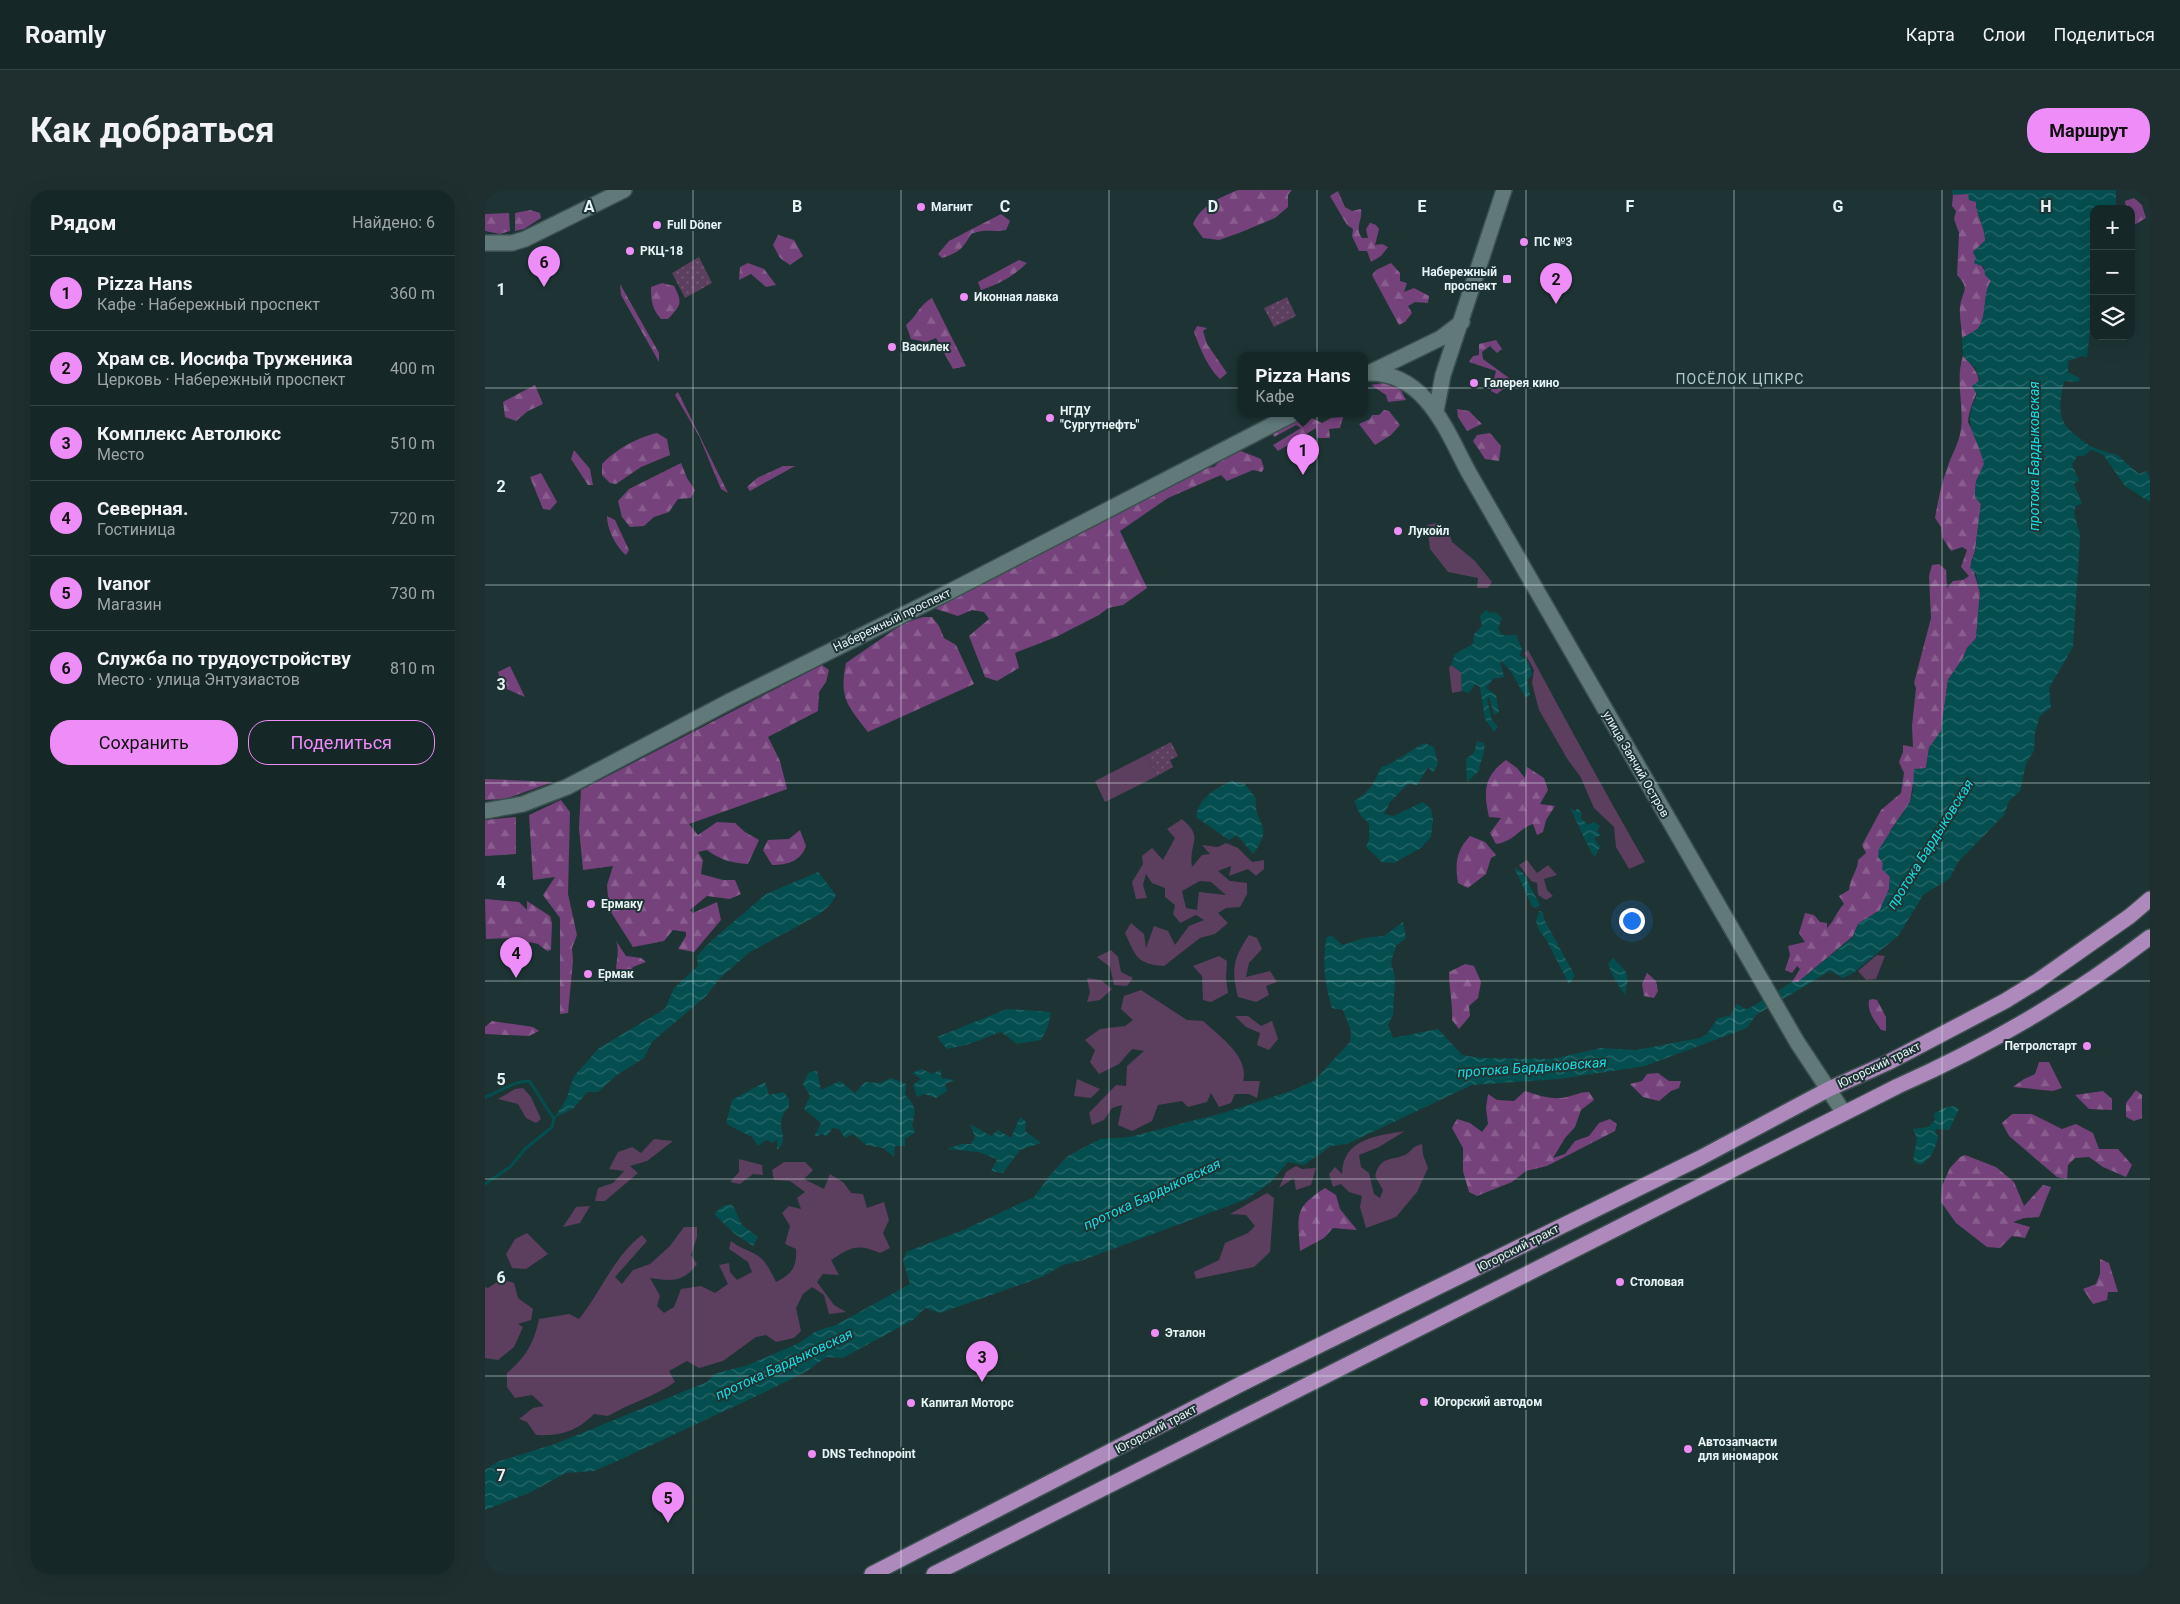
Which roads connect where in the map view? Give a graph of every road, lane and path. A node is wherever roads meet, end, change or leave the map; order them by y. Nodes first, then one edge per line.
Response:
1 (624, 190) edge
2 (1504, 190) edge
3 (485, 243) edge
4 (1462, 322) junction
5 (1368, 374) edge
6 (1368, 374) edge
7 (1436, 410) junction
8 (1287, 417) edge
9 (485, 811) edge
10 (2150, 899) edge
11 (2150, 937) edge
12 (1829, 1090) junction
13 (1844, 1113) junction
14 (872, 1574) edge
15 (934, 1574) edge

1 - 3 main road
2 - 4 main road
4 - 5 main road
4 - 7 main road
6 - 7 main road, улица Заячий Остров
7 - 12 main road, улица Заячий Остров
8 - 9 main road, Набережный проспект
10 - 12 main road, Югорский тракт
11 - 13 main road
12 - 13 main road, улица Заячий Остров
12 - 14 main road, Югорский тракт
13 - 15 main road

